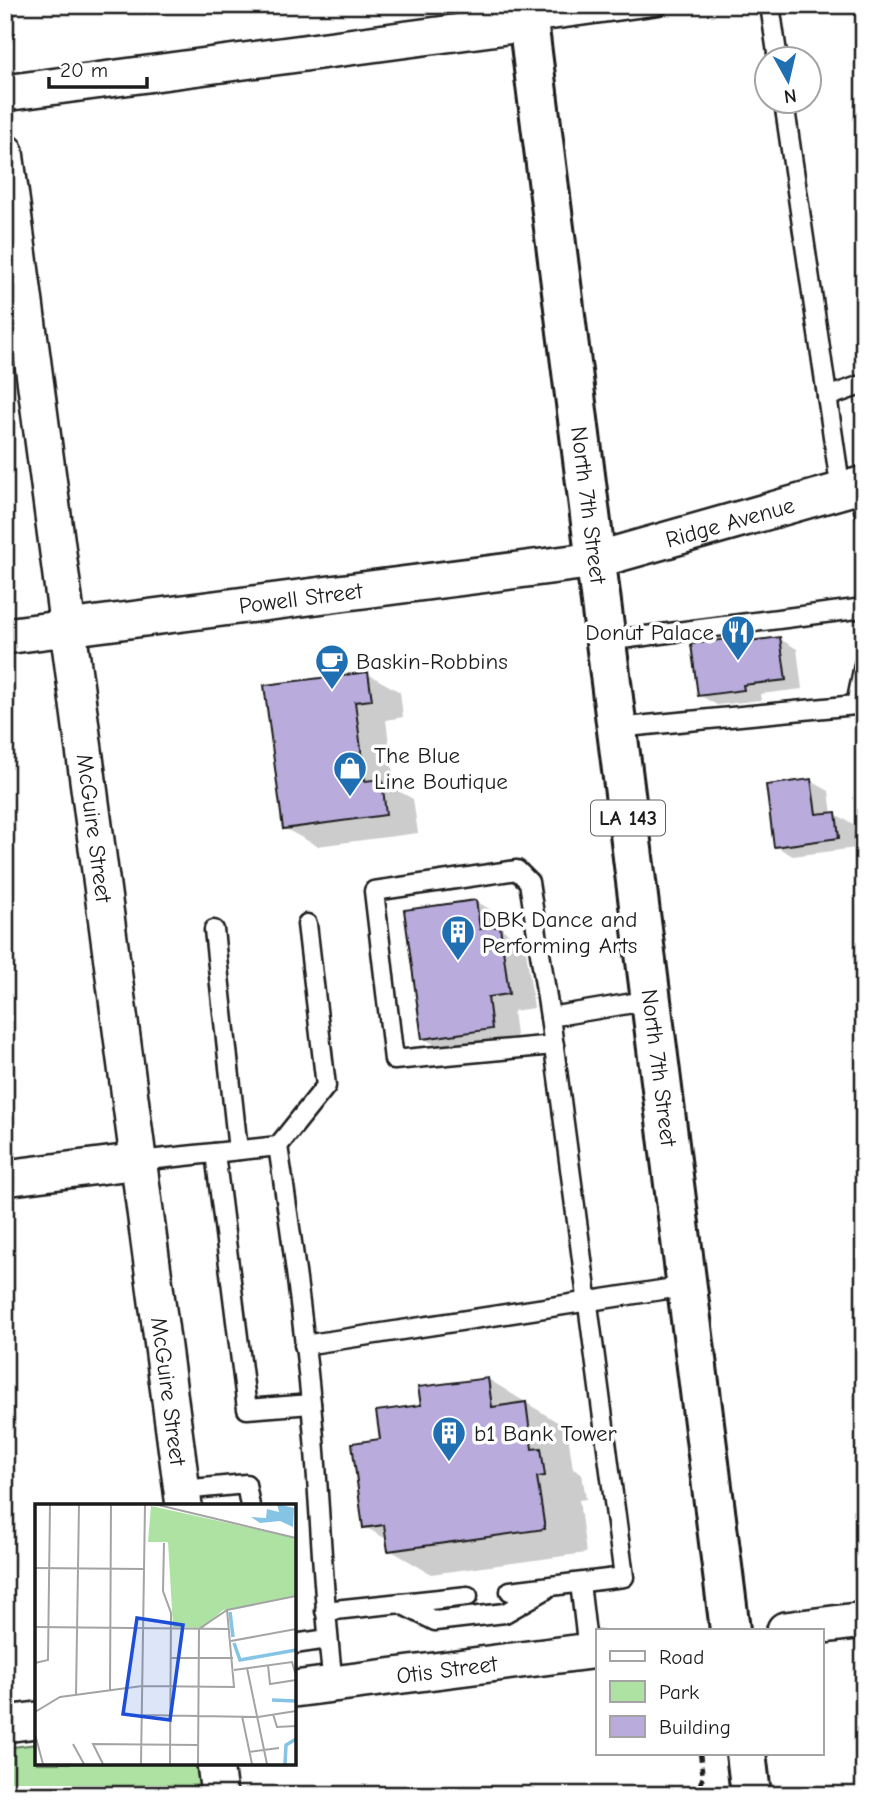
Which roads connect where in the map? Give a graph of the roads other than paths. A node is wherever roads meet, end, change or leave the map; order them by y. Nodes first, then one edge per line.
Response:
1 (658, 5) edge
2 (770, 5) edge
3 (527, 14) edge
4 (776, 46) edge
5 (5, 93) edge
6 (786, 116) edge
7 (5, 152) edge
8 (864, 384) edge
9 (827, 397) junction
10 (857, 493) edge
11 (596, 560) junction
12 (864, 608) edge
13 (69, 628) junction
14 (5, 636) edge
15 (606, 641) junction
16 (864, 665) edge
17 (617, 728) junction
18 (307, 924) dead end
19 (214, 930) dead end
20 (651, 1000) junction
21 (550, 1017) junction
22 (554, 1045) junction
23 (278, 1146) junction
24 (238, 1150) junction
25 (215, 1153) junction
26 (139, 1161) junction
27 (5, 1178) edge
28 (687, 1286) junction
29 (587, 1302) junction
30 (304, 1345) junction
31 (312, 1404) junction
32 (183, 1498) edge
33 (250, 1504) edge
34 (580, 1583) junction
35 (551, 1587) junction
36 (510, 1591) dead end
37 (468, 1596) dead end
38 (401, 1604) junction
39 (325, 1611) junction
40 (864, 1620) edge
41 (730, 1629) edge
42 (793, 1629) edge
43 (328, 1639) junction
44 (296, 1644) edge
45 (593, 1650) edge
46 (333, 1684) junction
47 (296, 1689) edge
48 (35, 1720) edge
49 (5, 1724) edge
50 (746, 1755) edge
51 (215, 1765) edge
52 (219, 1795) edge
53 (751, 1795) edge

1 - 3 lane
2 - 4 lane
3 - 5 street
3 - 11 main road, North 7th Street / LA 143
6 - 9 lane
7 - 13 street, McGuire Street
8 - 9 lane
9 - 10 lane
10 - 11 street, Ridge Avenue
11 - 13 street, Powell Street
11 - 15 main road, North 7th Street / LA 143
12 - 15 lane
13 - 14 street, Powell Street
13 - 26 street, McGuire Street
15 - 17 main road, North 7th Street / LA 143
16 - 17 lane
17 - 20 main road, North 7th Street / LA 143
18 - 23 lane
19 - 24 lane
20 - 21 lane
20 - 28 main road, North 7th Street / LA 143
21 - 22 lane
21 - 22 lane
22 - 29 lane
23 - 24 lane
23 - 30 lane
24 - 25 lane
25 - 26 lane
25 - 31 lane
26 - 27 street
26 - 32 street, McGuire Street
28 - 29 lane
28 - 41 main road, North 7th Street / LA 143
29 - 30 lane
29 - 34 lane
30 - 31 lane
31 - 39 lane
32 - 33 lane
34 - 35 lane
34 - 45 lane
35 - 36 lane
35 - 38 lane
37 - 38 lane
38 - 39 lane
39 - 43 lane
40 - 42 street
43 - 44 lane
43 - 46 lane
45 - 46 street, Otis Street
46 - 47 street, Otis Street
48 - 49 street
50 - 53 main road
51 - 52 street

